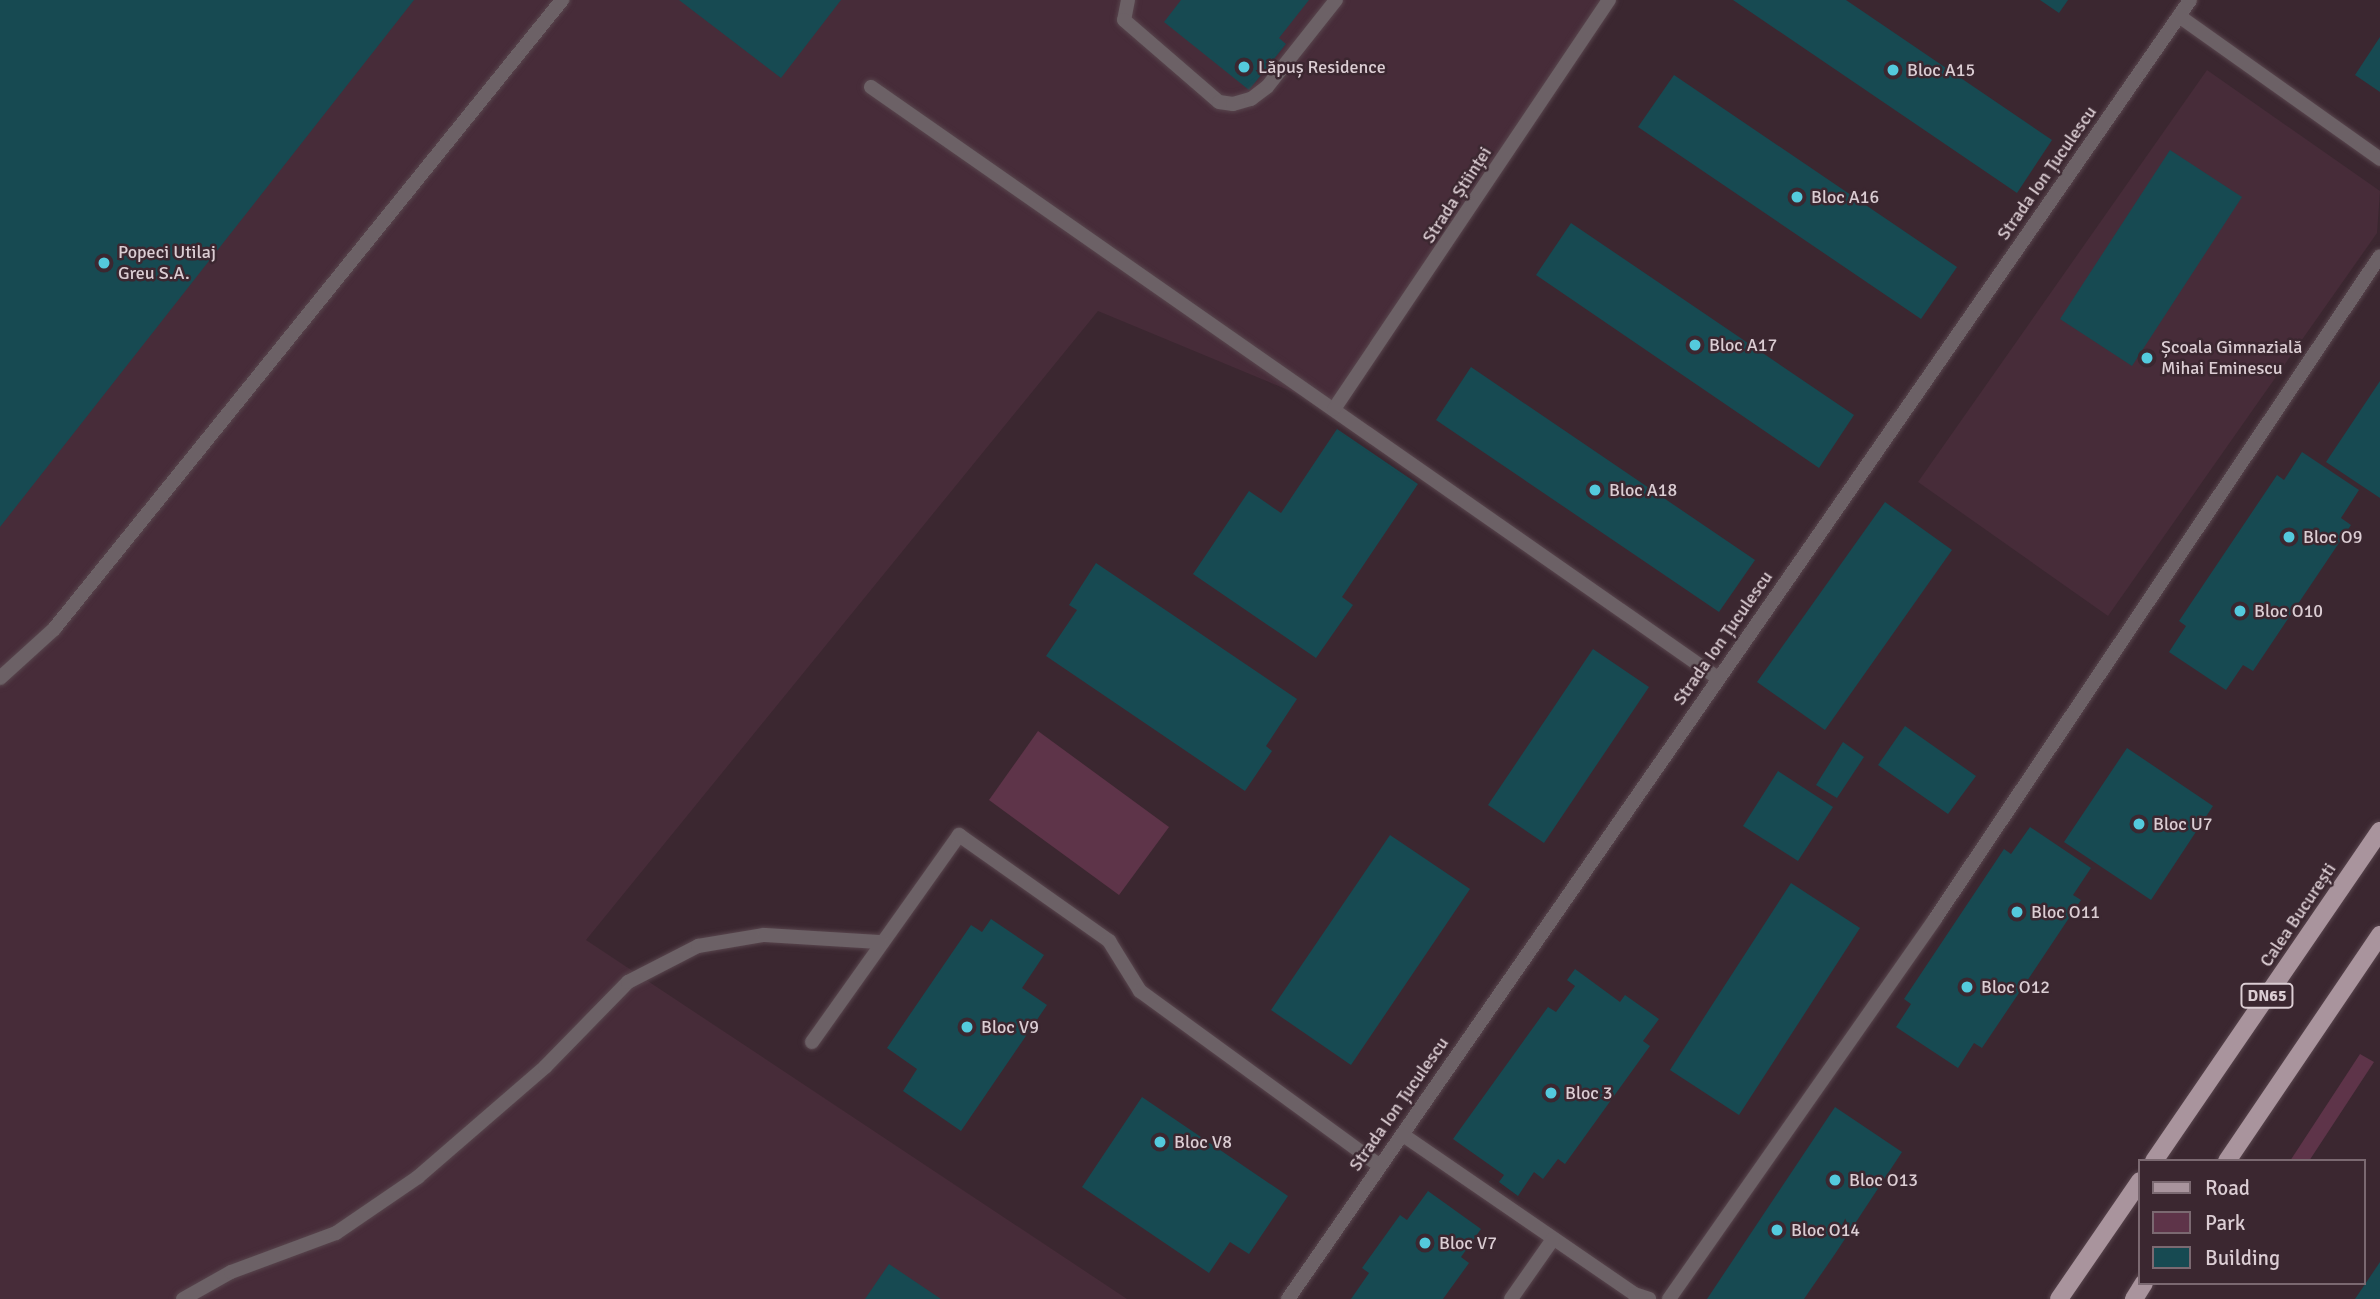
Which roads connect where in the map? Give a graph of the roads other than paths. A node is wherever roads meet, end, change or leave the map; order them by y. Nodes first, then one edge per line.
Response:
1 (562, 0) edge
2 (1128, 0) edge
3 (1336, 0) edge
4 (1609, 0) edge
5 (2190, 0) edge
6 (2179, 16) junction
7 (872, 87) dead end
8 (2380, 159) edge
9 (2380, 256) edge
10 (1334, 409) junction
11 (0, 678) edge
12 (1718, 678) junction
13 (2380, 831) edge
14 (2380, 935) edge
15 (880, 942) junction
16 (812, 1042) dead end
17 (1403, 1135) junction
18 (2155, 1159) edge
19 (2228, 1159) edge
20 (1379, 1165) junction
21 (2138, 1184) edge
22 (1553, 1239) junction
23 (183, 1299) edge
24 (1288, 1299) edge
25 (1511, 1299) edge
26 (1648, 1299) edge
27 (1669, 1299) edge
28 (2059, 1299) edge

1 - 11 street
2 - 3 street
4 - 10 street, Strada Științei
5 - 6 street, Strada Ion Țuculescu
6 - 8 street
6 - 12 street, Strada Ion Țuculescu
7 - 10 street
9 - 27 street
10 - 12 street
12 - 17 street, Strada Ion Țuculescu
13 - 18 main road, Calea București / DN65
14 - 19 main road
15 - 16 street
15 - 20 street
15 - 23 street
17 - 20 street, Strada Ion Țuculescu
17 - 22 street
20 - 24 street, Strada Ion Țuculescu
21 - 28 main road
22 - 25 street
22 - 26 street

